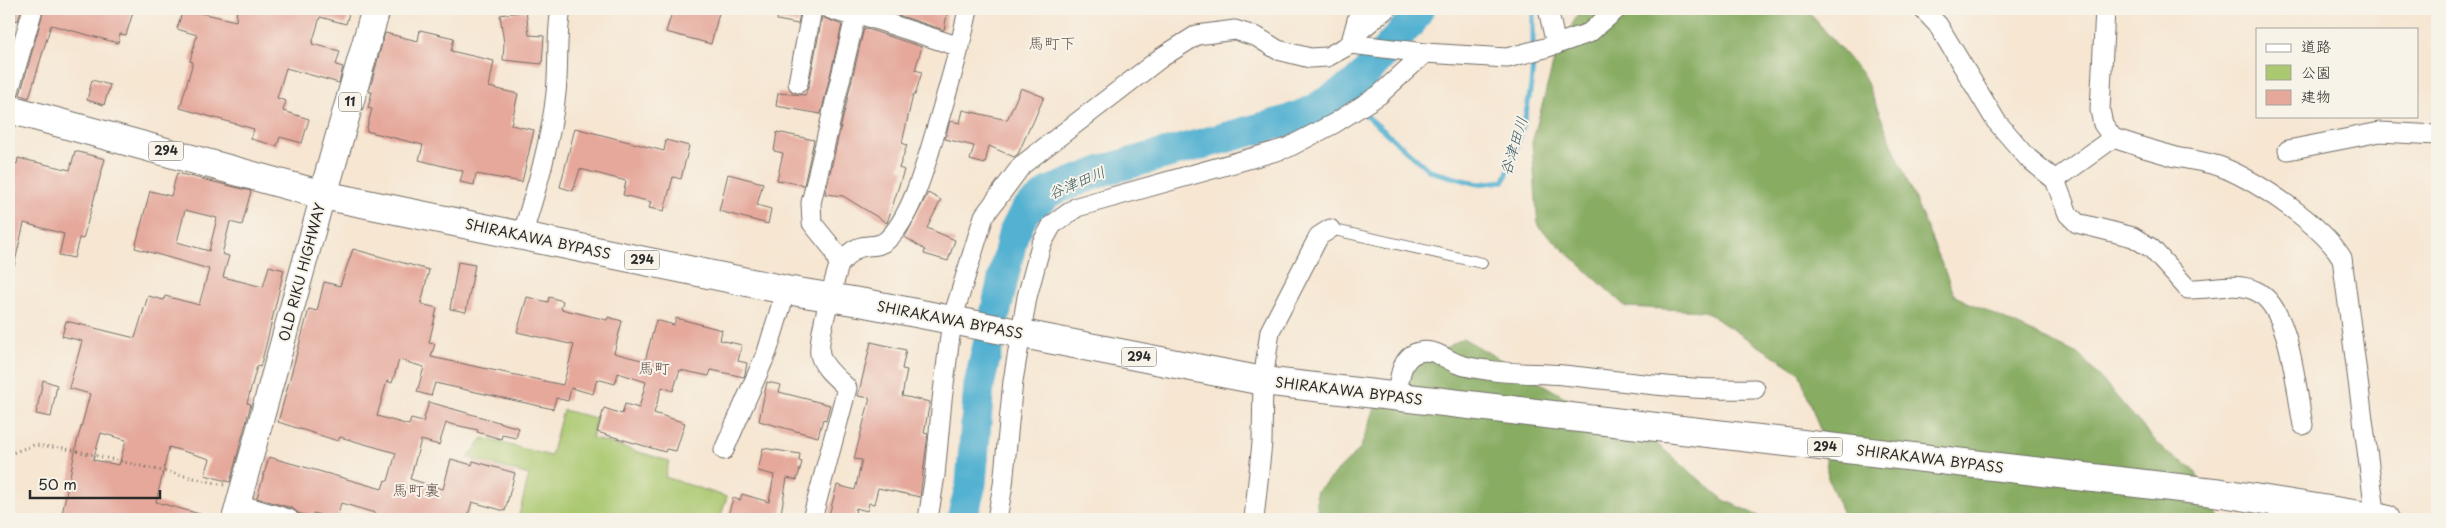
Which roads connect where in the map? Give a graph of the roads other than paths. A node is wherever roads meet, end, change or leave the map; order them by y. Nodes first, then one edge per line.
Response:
1 (33, 9) edge
2 (376, 9) edge
3 (561, 9) edge
4 (812, 9) edge
5 (830, 9) edge
6 (968, 9) edge
7 (1360, 9) edge
8 (1386, 9) edge
9 (1548, 9) edge
10 (1617, 9) edge
11 (1923, 9) edge
12 (2106, 9) edge
13 (856, 13) edge
14 (1352, 40) junction
15 (960, 47) junction
16 (1551, 47) junction
17 (1425, 53) junction
18 (798, 83) dead end
19 (9, 91) edge
20 (9, 108) edge
21 (2437, 135) edge
22 (2113, 138) junction
23 (2288, 150) dead end
24 (2055, 180) junction
25 (323, 195) junction
26 (1330, 229) joint
27 (522, 236) junction
28 (1482, 263) dead end
29 (839, 265) junction
30 (786, 290) junction
31 (830, 296) junction
32 (957, 321) junction
33 (1017, 334) junction
34 (1263, 381) junction
35 (1755, 388) dead end
36 (1397, 397) junction
37 (2302, 425) dead end
38 (724, 450) dead end
39 (238, 504) edge
40 (2379, 518) edge
41 (289, 519) edge
42 (812, 519) edge
43 (928, 519) edge
44 (997, 519) edge
45 (1254, 519) edge

1 - 19 street
2 - 25 main road, 11
3 - 27 street
4 - 18 street
5 - 13 street
6 - 15 street
7 - 14 street
8 - 14 street
9 - 16 street
10 - 16 street
11 - 24 street
12 - 22 street
13 - 15 street
13 - 29 street
14 - 17 street
14 - 32 street
15 - 29 street
16 - 17 street
17 - 33 street
20 - 25 main road, OLD RIKU HIGHWAY / 294
21 - 23 street
22 - 24 street
22 - 40 street
24 - 37 street
25 - 27 main road, SHIRAKAWA BYPASS / 294
25 - 39 street, OLD RIKU HIGHWAY
26 - 28 lane
26 - 34 street
27 - 30 main road, SHIRAKAWA BYPASS / 294
29 - 31 street
30 - 31 main road, SHIRAKAWA BYPASS / 294
30 - 38 street
31 - 32 main road, SHIRAKAWA BYPASS / 294
31 - 42 street
32 - 33 main road, SHIRAKAWA BYPASS / 294
32 - 43 street
33 - 34 main road, SHIRAKAWA BYPASS / 294
33 - 44 street
34 - 36 main road, SHIRAKAWA BYPASS / 294
34 - 45 street
35 - 36 street
36 - 40 main road, SHIRAKAWA BYPASS / 294
39 - 41 street

